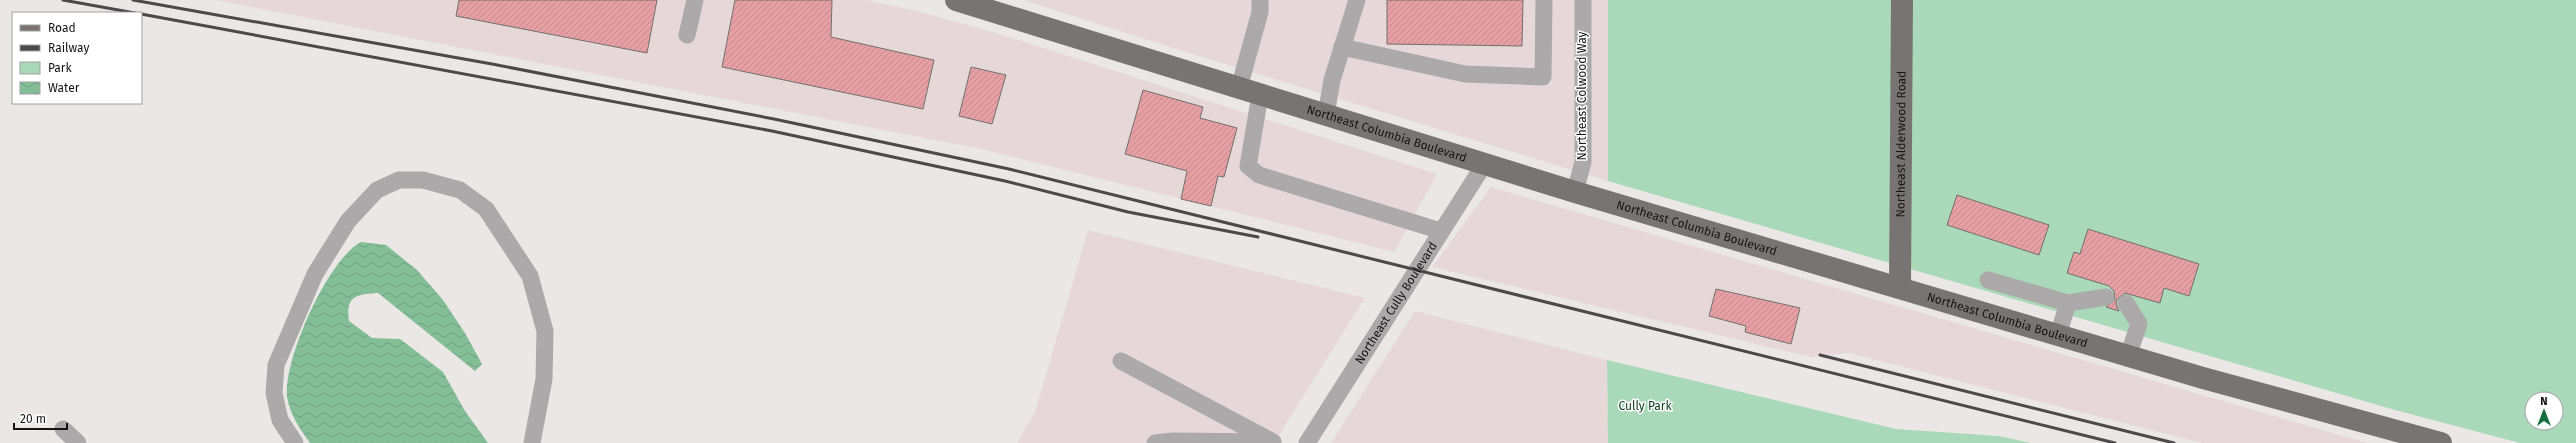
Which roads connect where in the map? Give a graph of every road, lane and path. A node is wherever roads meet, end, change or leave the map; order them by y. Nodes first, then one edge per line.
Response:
1 (695, 0) edge
2 (956, 0) edge
3 (1260, 0) edge
4 (1356, 0) edge
5 (1544, 0) edge
6 (1583, 0) edge
7 (1902, 0) edge
8 (981, 4) edge
9 (687, 35) dead end
10 (1342, 47) junction
11 (1239, 88) junction
12 (1260, 95) junction
13 (1326, 116) junction
14 (1485, 163) junction
15 (1575, 192) junction
16 (1441, 231) junction
17 (1988, 280) dead end
18 (1900, 287) junction
19 (2106, 297) dead end
20 (2068, 303) junction
21 (2126, 303) dead end
22 (2058, 334) junction
23 (2128, 356) junction
24 (1121, 361) dead end
25 (63, 429) dead end
26 (78, 443) edge
27 (295, 443) edge
28 (532, 443) edge
29 (1156, 443) edge
30 (1274, 443) edge
31 (1308, 443) edge
32 (2441, 443) edge

1 - 9 street
2 - 8 main road, Northeast Columbia Boulevard
3 - 11 street
4 - 10 street
5 - 10 street
6 - 15 street, Northeast Colwood Way
7 - 18 main road, Northeast Alderwood Road
8 - 11 main road, Northeast Columbia Boulevard
10 - 13 street
11 - 12 main road, Northeast Columbia Boulevard
12 - 13 main road, Northeast Columbia Boulevard
12 - 16 street
13 - 14 main road, Northeast Columbia Boulevard
14 - 15 main road, Northeast Columbia Boulevard
14 - 16 street, Northeast Cully Boulevard
15 - 18 main road, Northeast Columbia Boulevard
16 - 31 street, Northeast Cully Boulevard
17 - 20 street
18 - 22 main road, Northeast Columbia Boulevard
19 - 20 street
20 - 22 street
21 - 23 street
22 - 23 main road, Northeast Columbia Boulevard
23 - 32 main road, Northeast Columbia Boulevard
24 - 30 street
25 - 26 street
27 - 28 street
29 - 30 street

